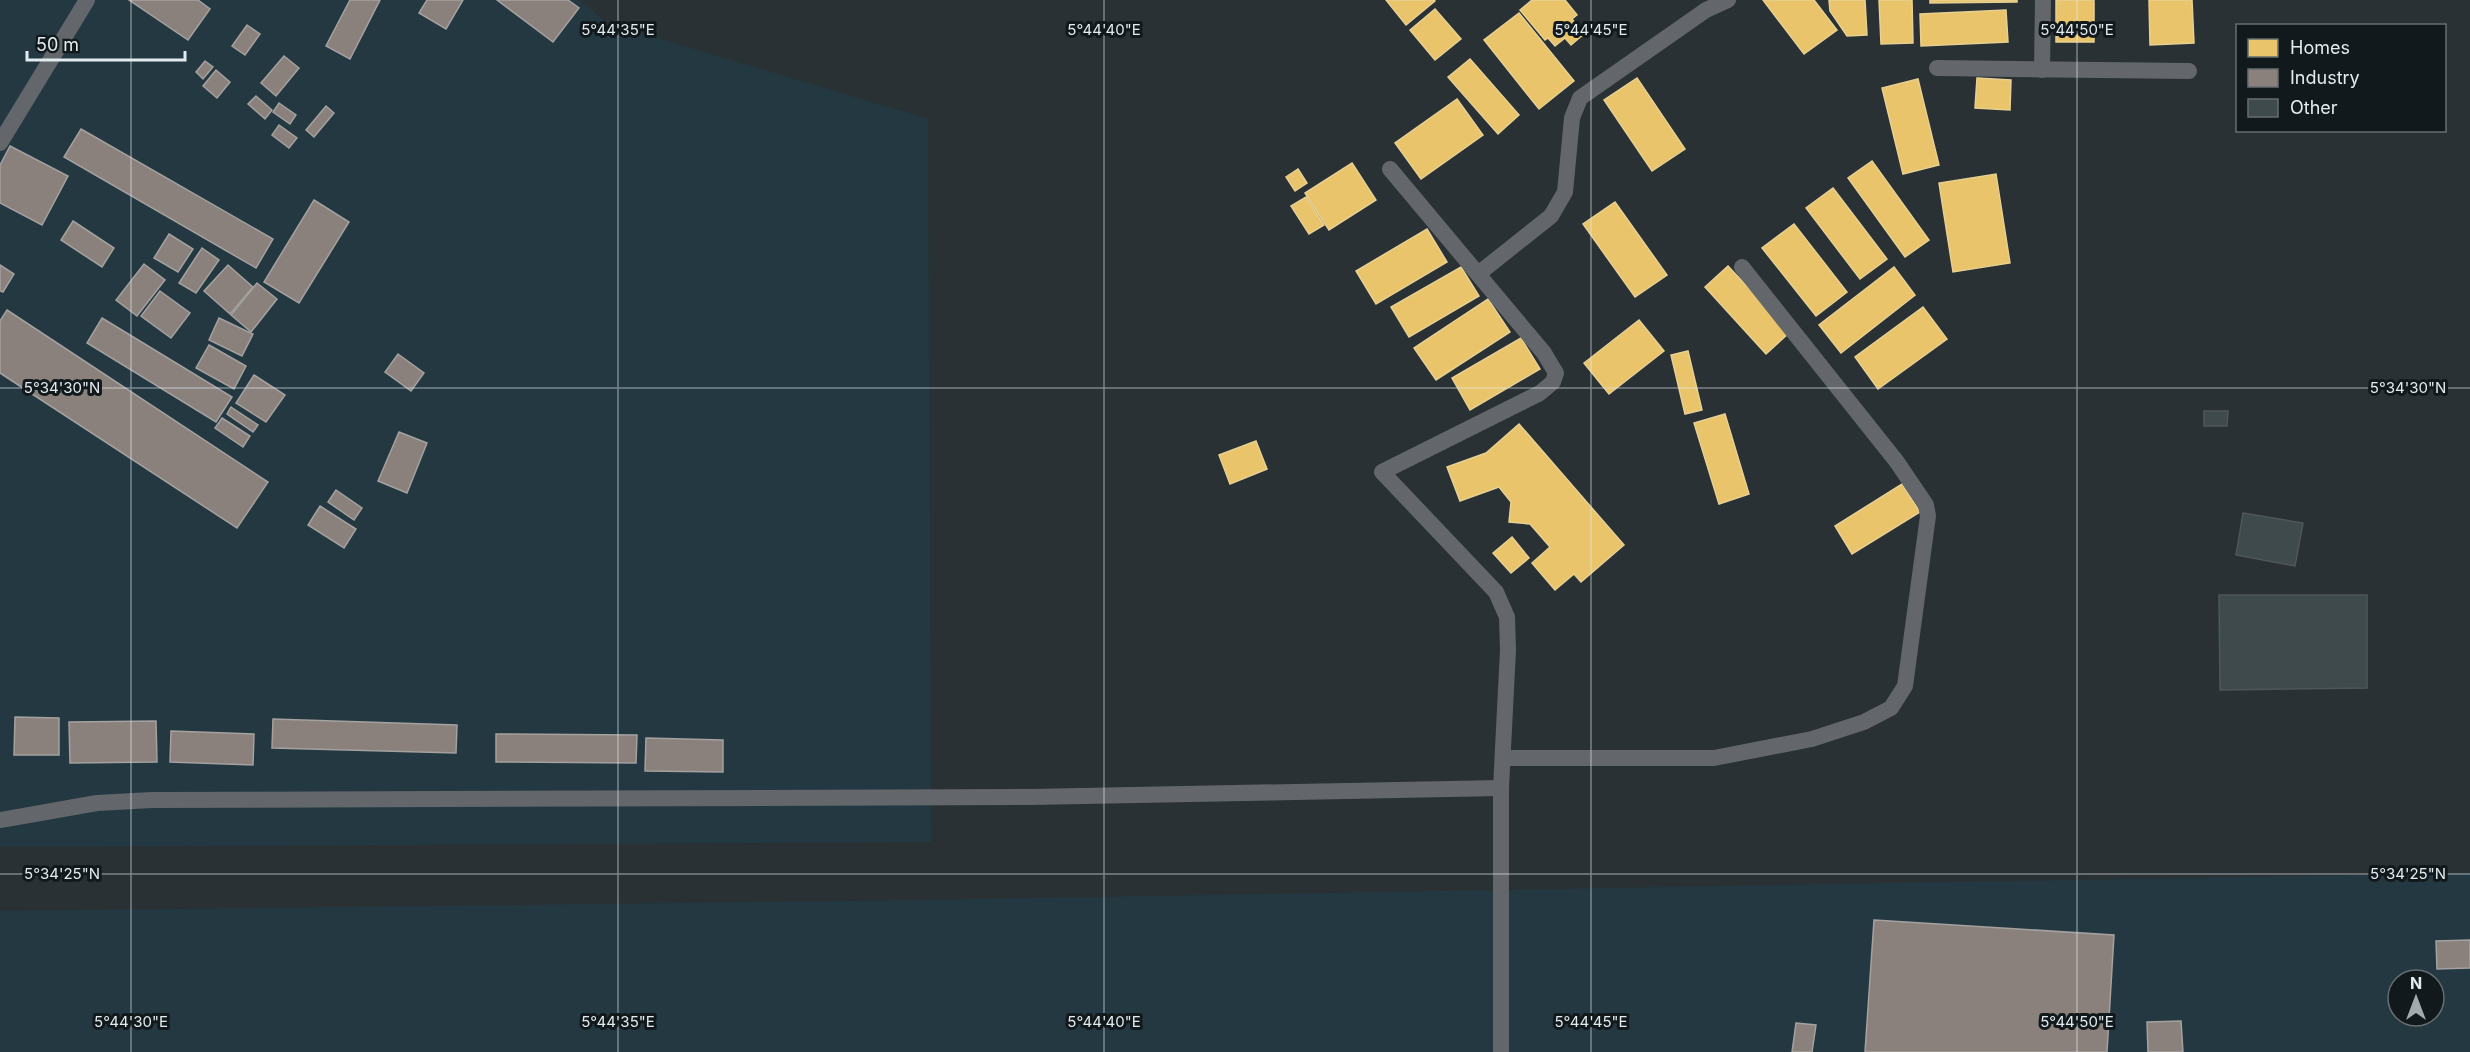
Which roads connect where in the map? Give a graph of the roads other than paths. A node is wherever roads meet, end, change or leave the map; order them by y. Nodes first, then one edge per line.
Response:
1 (87, 0) edge
2 (1728, 0) edge
3 (2043, 0) edge
4 (1702, 5) edge
5 (1937, 68) dead end
6 (2042, 70) junction
7 (2189, 71) dead end
8 (0, 143) edge
9 (1390, 169) dead end
10 (1742, 267) dead end
11 (1478, 273) junction
12 (1503, 758) junction
13 (1501, 788) junction
14 (0, 820) edge
15 (1501, 1052) edge

1 - 8 street
2 - 4 street
3 - 6 street
4 - 11 street
5 - 6 street
6 - 7 street
9 - 11 street
10 - 12 street
11 - 12 street
12 - 13 street
13 - 14 street
13 - 15 street

